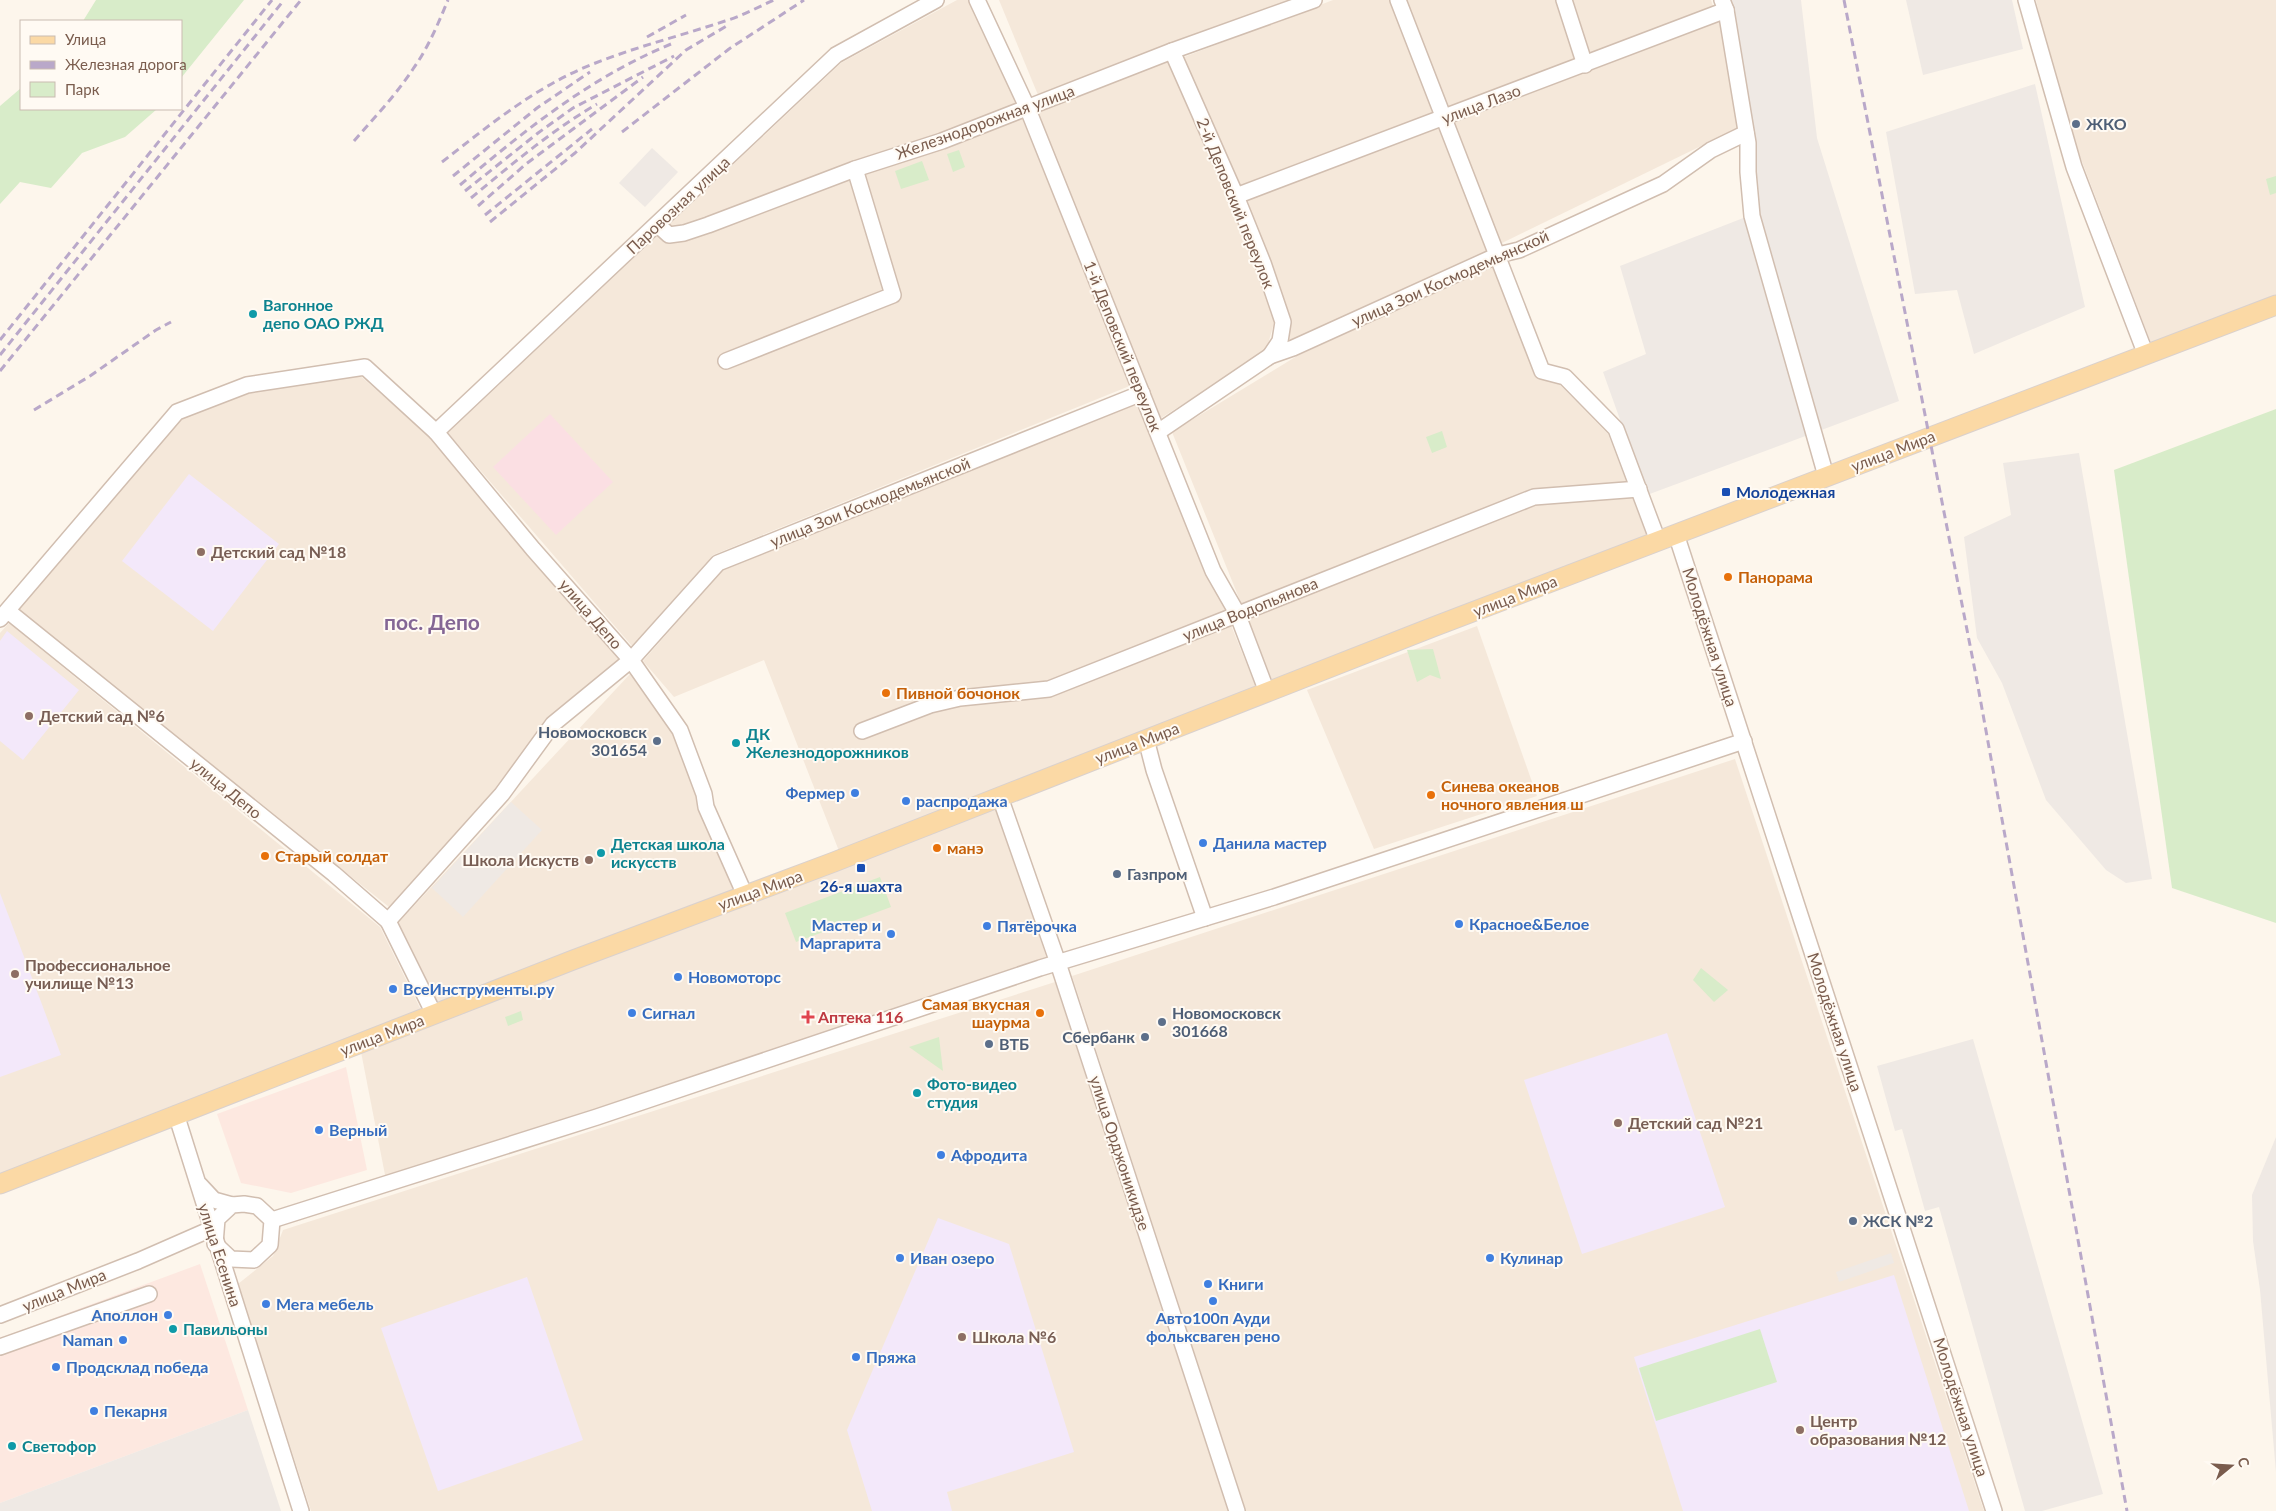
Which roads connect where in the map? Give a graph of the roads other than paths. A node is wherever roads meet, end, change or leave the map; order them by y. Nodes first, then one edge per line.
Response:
1 (936, 0) edge
2 (977, 0) edge
3 (1314, 0) edge
4 (1398, 0) edge
5 (1564, 0) edge
6 (2026, 0) edge
7 (1724, 5) edge
8 (1172, 51) junction
9 (1585, 65) junction
10 (1026, 107) junction
11 (1444, 118) junction
12 (1746, 133) junction
13 (855, 169) junction
14 (1236, 196) junction
15 (658, 225) junction
16 (1498, 255) junction
17 (2276, 305) edge
18 (2146, 355) junction
19 (1270, 356) junction
20 (726, 360) dead end
21 (1142, 393) junction
22 (436, 432) junction
23 (1158, 432) junction
24 (1826, 476) junction
25 (1639, 489) junction
26 (1667, 537) junction
27 (1237, 613) junction
28 (4, 615) edge
29 (632, 660) junction
30 (1267, 692) junction
31 (862, 731) dead end
32 (1146, 739) junction
33 (1744, 741) junction
34 (1000, 797) junction
35 (745, 895) junction
36 (1205, 918) junction
37 (388, 921) junction
38 (1058, 963) junction
39 (434, 1014) junction
40 (176, 1114) junction
41 (197, 1183) junction
42 (0, 1184) edge
43 (232, 1205) junction
44 (272, 1220) junction
45 (211, 1229) junction
46 (215, 1244) junction
47 (254, 1260) junction
48 (229, 1283) junction
49 (150, 1294) dead end
50 (0, 1315) edge
51 (0, 1347) edge
52 (301, 1511) edge
53 (1237, 1511) edge
54 (1994, 1511) edge

1 - 15 street, Паровозная улица
2 - 10 street, 1-й Деповский переулок
3 - 8 street, Железнодорожная улица
4 - 11 street
5 - 9 street
6 - 18 street
7 - 9 street, улица Лазо
7 - 12 street
8 - 10 street, Железнодорожная улица
8 - 14 street, 2-й Деповский переулок
9 - 11 street, улица Лазо
10 - 13 street, Железнодорожная улица
10 - 21 street, 1-й Деповский переулок
11 - 14 street, улица Лазо
11 - 16 street
12 - 16 street, улица Зои Космодемьянской
12 - 24 street
13 - 15 street, Железнодорожная улица
13 - 20 street
14 - 19 street, 2-й Деповский переулок
15 - 22 street, Паровозная улица
16 - 19 street, улица Зои Космодемьянской
16 - 25 street, Молодёжная улица
17 - 18 main road, улица Мира
18 - 24 main road, улица Мира
19 - 23 street, улица Зои Космодемьянской
21 - 23 street, 1-й Деповский переулок
21 - 29 street, улица Зои Космодемьянской
22 - 28 street, улица Депо
22 - 29 street, улица Депо
23 - 27 street, 1-й Деповский переулок
24 - 26 main road, улица Мира
25 - 26 street, Молодёжная улица
25 - 27 street, улица Водопьянова
26 - 30 main road, улица Мира
26 - 33 street, Молодёжная улица
27 - 30 street, 1-й Деповский переулок
27 - 31 street, улица Водопьянова
28 - 37 street, улица Депо
29 - 35 street
29 - 37 street, улица Депо
30 - 32 main road, улица Мира
32 - 34 main road, улица Мира
32 - 36 street
33 - 36 street
33 - 54 street, Молодёжная улица
34 - 35 main road, улица Мира
34 - 38 street, улица Орджоникидзе
35 - 39 main road, улица Мира
36 - 38 street
37 - 39 street
38 - 44 street
38 - 53 street, улица Орджоникидзе
39 - 40 main road, улица Мира
40 - 41 street, улица Есенина
40 - 42 main road, улица Мира
41 - 43 street
41 - 45 street, улица Есенина
43 - 44 street
43 - 46 street
44 - 47 street
45 - 46 street, улица Есенина
45 - 50 street, улица Мира
46 - 47 street
46 - 48 street, улица Есенина
47 - 48 street
48 - 52 street, улица Есенина
49 - 51 street

